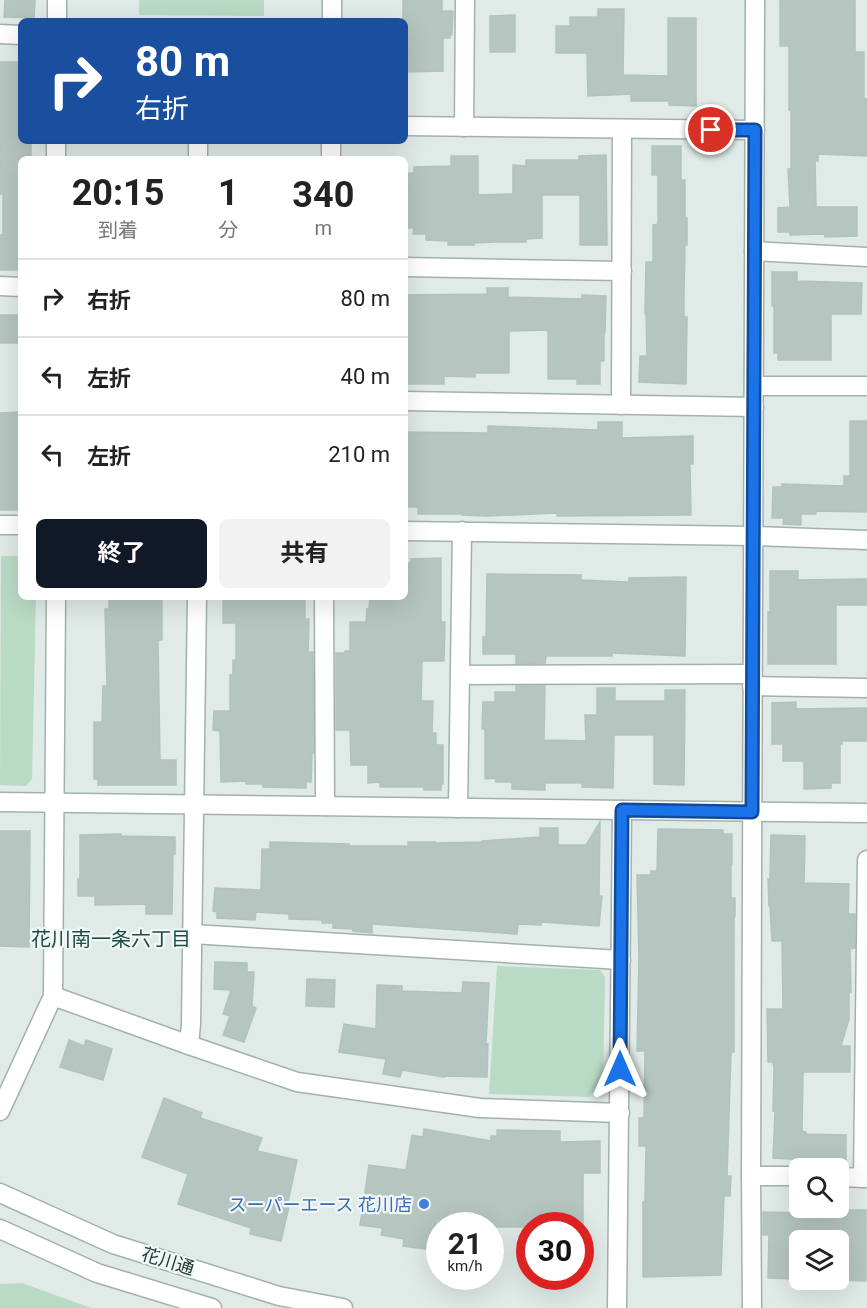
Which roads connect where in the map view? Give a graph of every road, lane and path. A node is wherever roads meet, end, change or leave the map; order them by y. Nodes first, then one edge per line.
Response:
1 (57, 0) edge
2 (332, 0) edge
3 (465, 0) edge
4 (755, 0) edge
5 (57, 18) edge
6 (332, 18) edge
7 (0, 34) edge
8 (18, 35) edge
9 (408, 126) edge
10 (464, 127) junction
11 (622, 129) junction
12 (755, 130) junction
13 (754, 251) junction
14 (867, 257) edge
15 (408, 267) edge
16 (622, 271) junction
17 (0, 286) edge
18 (18, 287) edge
19 (754, 386) junction
20 (867, 386) edge
21 (408, 401) edge
22 (621, 405) junction
23 (754, 407) junction
24 (0, 525) edge
25 (18, 525) edge
26 (408, 531) edge
27 (462, 531) junction
28 (753, 536) junction
29 (867, 540) edge
30 (56, 600) edge
31 (197, 600) edge
32 (324, 600) edge
33 (460, 675) junction
34 (752, 680) junction
35 (867, 688) edge
36 (0, 802) edge
37 (55, 802) junction
38 (193, 804) junction
39 (325, 806) junction
40 (458, 808) junction
41 (622, 810) junction
42 (752, 812) junction
43 (867, 813) edge
44 (867, 860) edge
45 (192, 934) junction
46 (621, 960) junction
47 (53, 996) junction
48 (189, 1045) junction
49 (0, 1111) edge
50 (620, 1113) junction
51 (751, 1176) junction
52 (789, 1176) edge
53 (849, 1177) edge
54 (865, 1178) edge
55 (0, 1193) edge
56 (0, 1229) edge
57 (278, 1302) edge
58 (212, 1308) edge
59 (343, 1308) edge
60 (617, 1308) edge
61 (752, 1308) edge

1 - 5 street
2 - 6 street
3 - 10 street
4 - 12 street
7 - 8 street
9 - 10 street
10 - 11 street
11 - 12 street
11 - 16 street
12 - 13 street
13 - 14 street
13 - 19 street
15 - 16 street
16 - 22 street
17 - 18 street
19 - 20 street
19 - 23 street
21 - 22 street
22 - 23 street
23 - 28 street
24 - 25 street
26 - 27 street
27 - 28 street
27 - 33 street
28 - 29 street
28 - 34 street
30 - 37 street
31 - 38 street
32 - 39 street
33 - 34 street
33 - 40 street
34 - 35 street
34 - 42 street
36 - 37 street
37 - 38 street
37 - 47 street
38 - 39 street
38 - 45 street
39 - 40 street
40 - 41 street
41 - 42 street
41 - 46 street
42 - 43 street
42 - 51 street
44 - 54 street
45 - 46 street
45 - 48 street
46 - 50 street
47 - 48 street
47 - 49 street
48 - 50 street
50 - 60 street
51 - 52 street
51 - 61 street
53 - 54 street
55 - 57 street, 花川通
56 - 58 street, 花川通
57 - 59 street, 花川通

